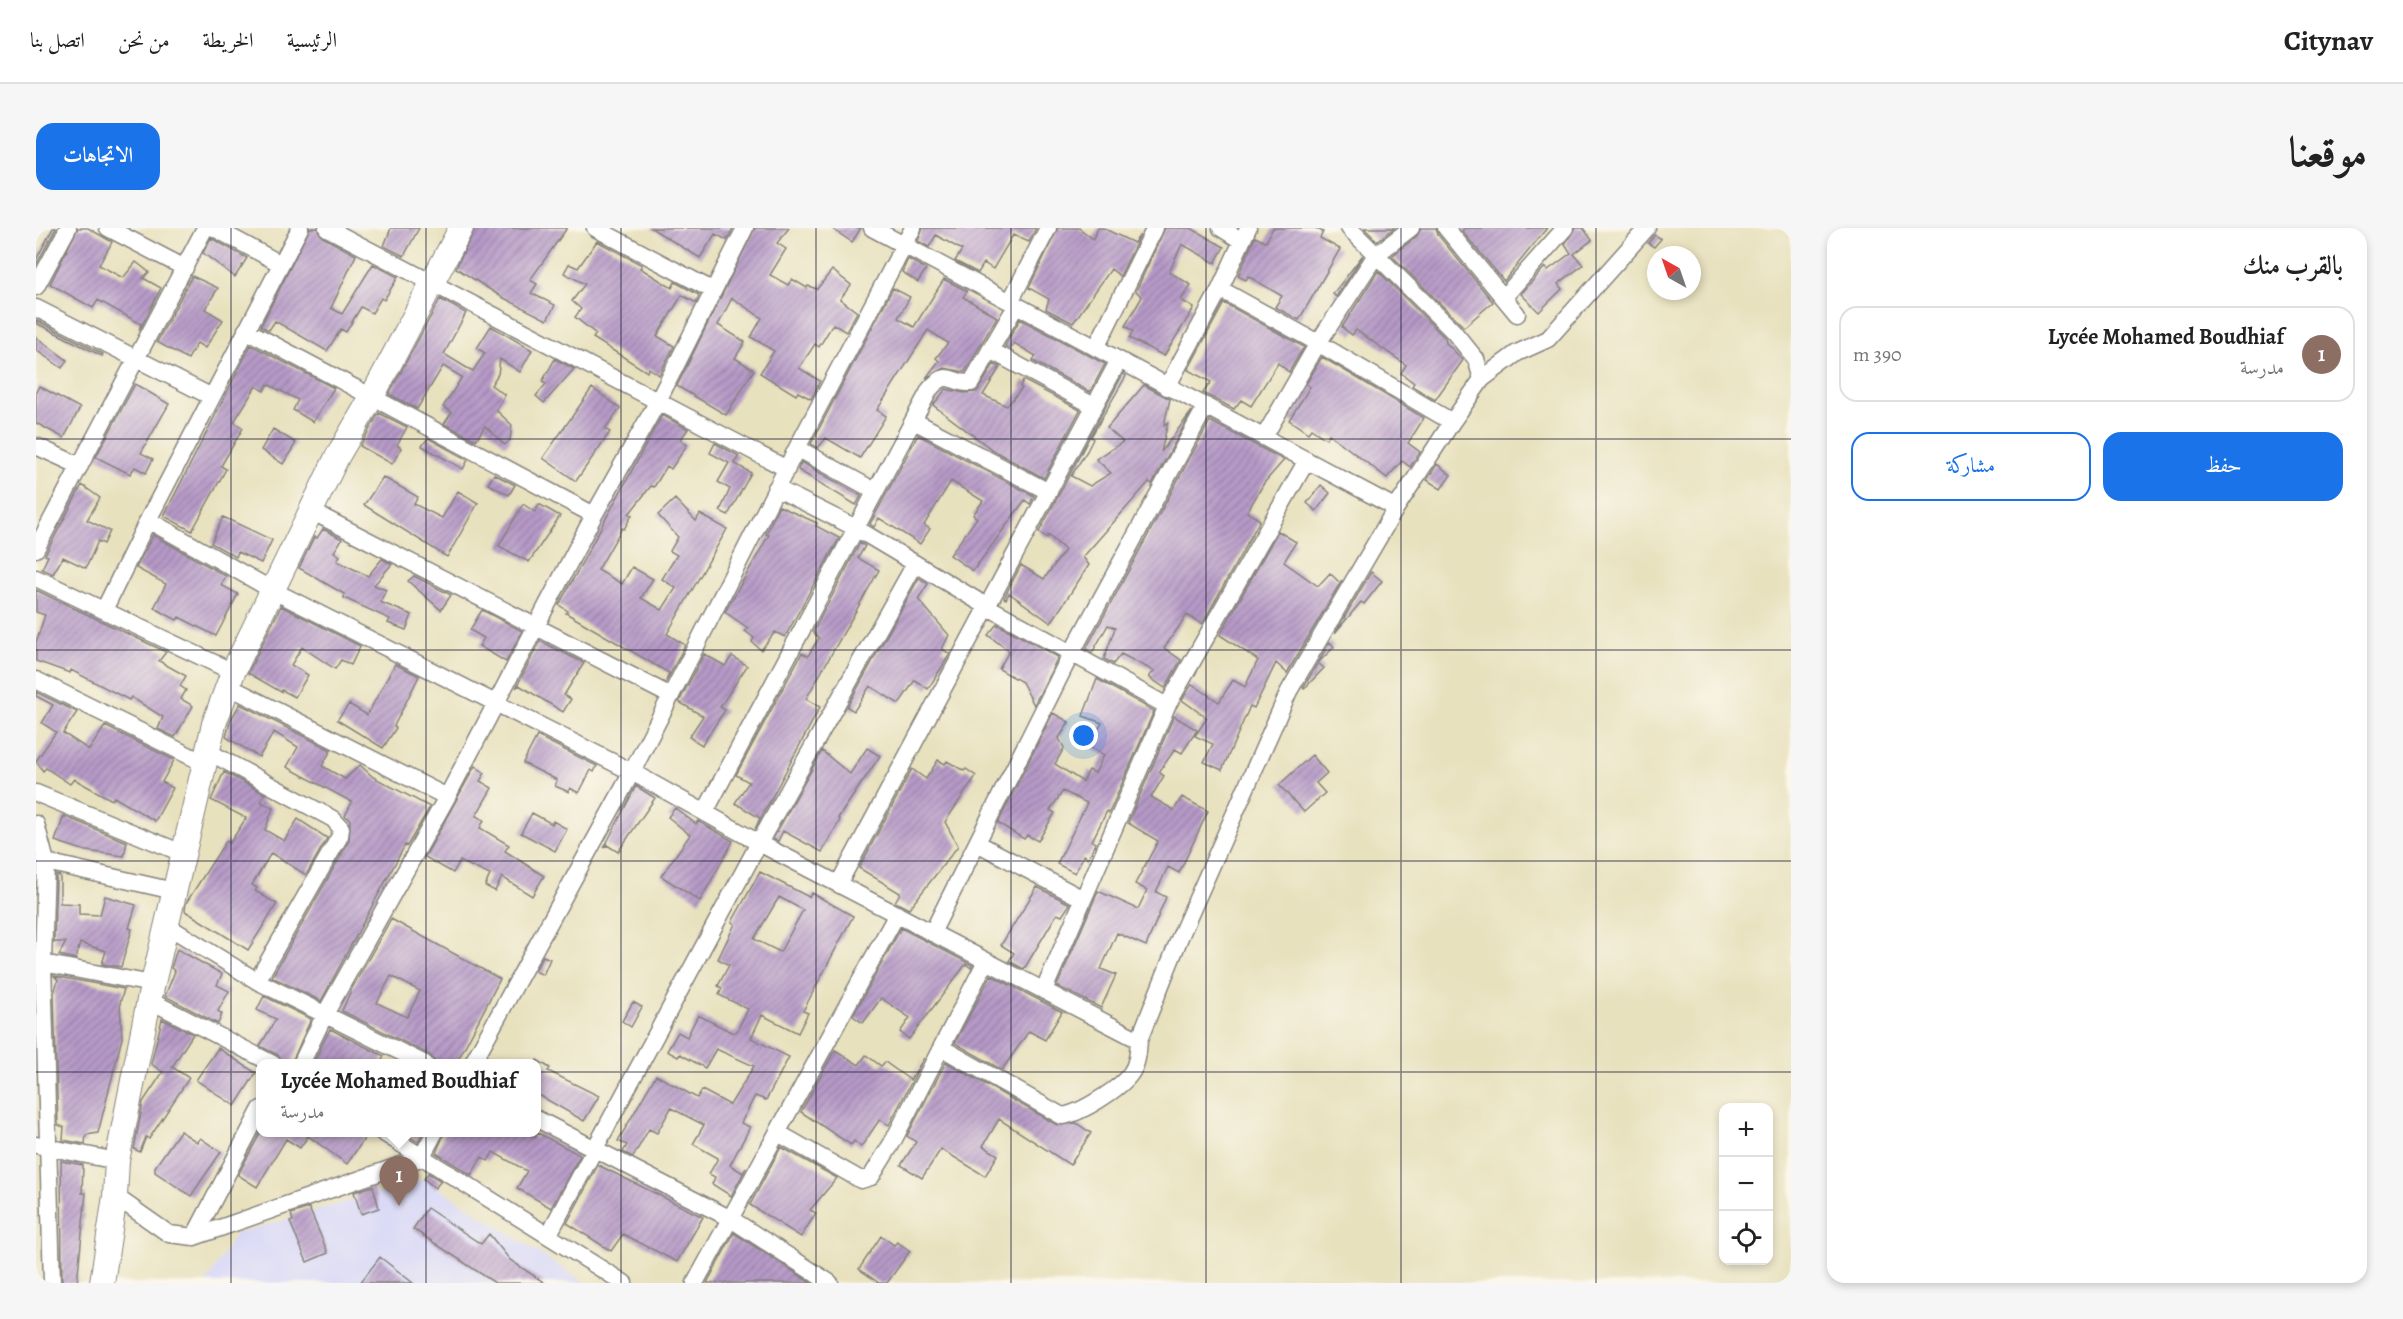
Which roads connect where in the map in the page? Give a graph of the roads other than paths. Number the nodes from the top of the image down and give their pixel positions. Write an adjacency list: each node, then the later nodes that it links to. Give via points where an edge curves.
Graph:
1 (68, 228): 26 (street)
2 (108, 228): 24 (street)
3 (205, 228): 24 (street)
4 (214, 228): 23 (street)
5 (300, 228): 23 (street)
6 (327, 228): 25 (street)
7 (460, 228): 25 (main road)
8 (595, 228): 28 (street)
9 (745, 228): 28 (street)
10 (872, 228): 21 (street)
11 (913, 228): 21 (street)
12 (1048, 228): 30 (street)
13 (1155, 228): 35 (street)
14 (1221, 228): 20 (street)
15 (1349, 228): 22 (street)
16 (1411, 228): 22 (street)
17 (1446, 228): 29 (street)
18 (1565, 228): 29 (street)
19 (1647, 228): 39 (street, via 1548,339 1517,353)
20 (1245, 235): 27 (street)
21 (904, 246): 30 (street); 50 (street)
22 (1376, 255): 34 (street); 39 (street, via 1453,331 1476,359)
23 (281, 264): 33 (street)
24 (185, 268): 37 (street)
25 (433, 282): 41 (main road); 43 (street)
26 (36, 287)
27 (1220, 289): 34 (street); 40 (street)
28 (712, 290): 43 (street)
29 (1504, 297): 32 (street)
30 (1013, 304): 35 (street); 36 (street)
31 (36, 308): 37 (street)
32 (1516, 314)
33 (246, 330): 41 (street); 42 (street)
34 (1318, 343): 47 (street); 48 (street)
35 (1096, 348): 38 (street)
36 (990, 350): 44 (street); 46 (street, via 971,382 952,377 938,380)
37 (137, 358): 42 (street); 52 (street)
38 (1119, 360): 40 (street); 44 (street)
39 (1482, 379): 47 (street)
40 (1167, 387): 45 (street)
41 (373, 395): 58 (main road); 59 (street)
42 (212, 397): 60 (street)
43 (658, 401): 53 (street); 59 (street)
44 (1094, 406): 56 (street)
45 (1206, 406): 48 (street); 69 (street)
46 (914, 421): 55 (street); 56 (street)
47 (1452, 422): 57 (street)
48 (1264, 437): 51 (street)
49 (36, 446): 52 (street)
50 (797, 448): 53 (street); 55 (street)
51 (1307, 460): 57 (street); 74 (street)
52 (80, 466): 62 (street)
53 (787, 469): 54 (street)
54 (776, 488): 61 (street); 72 (street)
55 (875, 491): 61 (street)
56 (1049, 492): 66 (street)
57 (1396, 508): 97 (street, via 1289,691 1180,937)
58 (311, 512): 65 (main road); 68 (street)
59 (594, 515): 68 (street)
60 (148, 520): 65 (street); 67 (street)
61 (855, 527): 63 (street); 79 (street)
62 (36, 549)
63 (915, 564): 66 (street); 81 (street)
64 (36, 578): 67 (street)
65 (272, 590): 70 (main road); 73 (street)
66 (988, 607): 69 (street); 85 (street)
67 (104, 610): 70 (street)
68 (536, 627): 72 (street); 73 (street)
69 (1071, 654): 74 (street); 82 (street)
70 (231, 679): 75 (main road); 78 (street)
71 (36, 680): 75 (street)
72 (671, 696): 76 (street)
73 (497, 703): 76 (street); 78 (street)
74 (1167, 706): 87 (street)
75 (205, 757): 83 (main road); 93 (street, via 333,819 341,828)
76 (632, 772): 79 (street); 102 (street)
77 (36, 793): 83 (street)
78 (447, 797): 96 (street)
79 (705, 812): 81 (street)
80 (36, 824): 84 (street)
81 (759, 843): 85 (street); 110 (street)
82 (977, 843): 87 (street); 90 (street)
83 (182, 853): 86 (main road)
84 (46, 862): 86 (street); 92 (street)
85 (839, 883): 88 (street)
86 (174, 891): 89 (main road)
87 (1083, 899): 94 (street)
88 (897, 914): 90 (street); 106 (street)
89 (166, 925): 93 (street); 95 (main road)
90 (932, 933): 91 (street)
91 (986, 961): 94 (street); 98 (street)
92 (43, 963): 95 (street); 103 (street)
93 (257, 981): 96 (street)
94 (1044, 990): 97 (street)
95 (150, 992): 99 (street); 112 (main road)
96 (324, 1016): 100 (street); 101 (street)
97 (1139, 1040): 98 (street, via 1135,1066 1126,1080 1097,1100 1062,1116)
98 (942, 1048): 106 (street, via 882,1162 867,1180 845,1172)
99 (264, 1059)
100 (303, 1059)
101 (414, 1059)
102 (475, 1059)
103 (41, 1066): 109 (street)
104 (256, 1119): 116 (street)
105 (541, 1121): 110 (street)
106 (778, 1133): 114 (street)
107 (390, 1137): 111 (street)
108 (432, 1137): 111 (street)
109 (43, 1147): 112 (street); 117 (street)
110 (595, 1149): 114 (street); 115 (street)
111 (421, 1158): 115 (street); 116 (street)
112 (117, 1161): 113 (main road)
113 (115, 1196): 116 (street, via 169,1234); 118 (main road)
114 (730, 1219): 120 (street); 121 (street)
115 (549, 1234): 119 (street)
116 (194, 1237)
117 (52, 1283)
118 (102, 1283)
119 (624, 1283)
120 (695, 1283)
121 (830, 1283)

